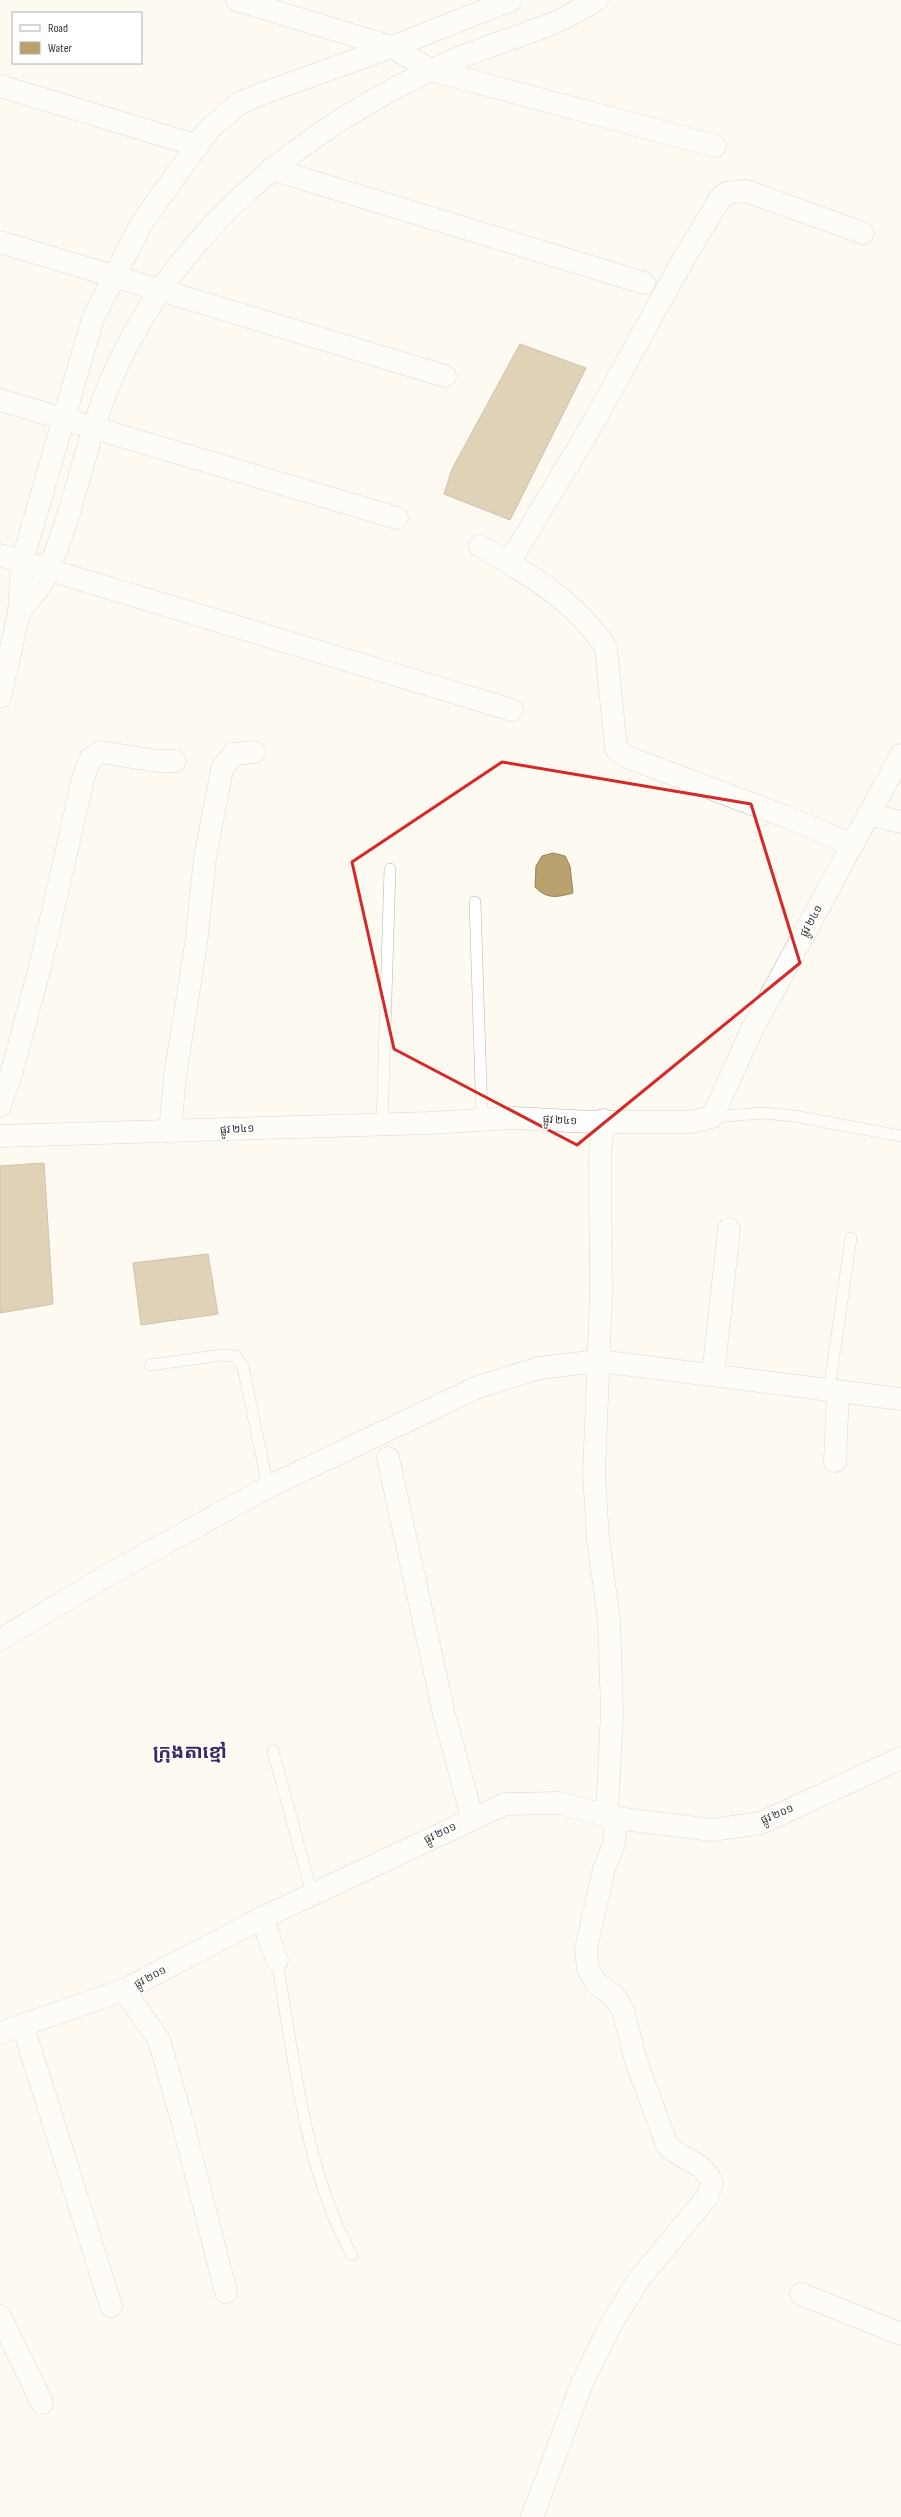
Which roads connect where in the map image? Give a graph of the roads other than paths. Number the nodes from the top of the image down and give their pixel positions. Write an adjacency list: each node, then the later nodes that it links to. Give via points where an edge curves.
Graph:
1 (237, 0): 4 (street)
2 (511, 0): 4 (street)
3 (597, 0): 5 (street, via 555,22)
4 (392, 47): 5 (street); 7 (street, via 240,103 209,129)
5 (431, 70): 8 (street); 9 (street, via 382,94 322,131)
6 (0, 86): 7 (street)
7 (198, 146): 12 (street, via 141,224)
8 (715, 146)
9 (271, 169): 13 (street); 14 (street, via 209,229)
10 (863, 233): 23 (street, via 746,191 726,193 683,260 592,425)
11 (0, 242): 12 (street)
12 (114, 277): 14 (street); 17 (street, via 93,318)
13 (644, 283)
14 (160, 290): 15 (street); 18 (street, via 132,334 105,391)
15 (445, 376)
16 (0, 400): 17 (street)
17 (62, 418): 18 (street); 22 (street)
18 (94, 428): 19 (street); 24 (street, via 68,515)
19 (396, 518)
20 (480, 546): 23 (street)
21 (0, 555): 22 (street)
22 (22, 562): 24 (street); 25 (street)
23 (509, 563): 33 (street, via 539,580 597,635 606,648 616,749 627,757)
24 (48, 570): 25 (street); 27 (street)
25 (19, 613): 26 (street)
26 (0, 697)
27 (512, 710)
28 (254, 752): 41 (street, via 233,754 222,769 205,858)
29 (901, 755): 31 (street, ផ្លូវ ២៤១)
30 (175, 761): 36 (street, via 157,761 102,752 90,759 83,779 31,1003)
31 (869, 814): 32 (street); 33 (street, ផ្លូវ ២៤១)
32 (901, 822)
33 (853, 845): 37 (street, ផ្លូវ ២៤១, via 752,1030)
34 (390, 869): 40 (lane)
35 (475, 902): 38 (lane)
36 (0, 1106)
37 (712, 1117): 39 (street, ផ្លូវ ២៤១, via 691,1122); 43 (lane, via 763,1113 786,1115)
38 (482, 1119): 39 (street, ផ្លូវ ២៤១); 40 (street, ផ្លូវ ២៤១)
39 (604, 1120): 46 (street, via 600,1156)
40 (382, 1124): 41 (street, ផ្លូវ ២៤១)
41 (170, 1132): 42 (street, ផ្លូវ ២៤១)
42 (0, 1136)
43 (901, 1136)
44 (729, 1229): 48 (street)
45 (851, 1238): 49 (lane)
46 (599, 1361): 48 (street); 53 (street, via 539,1368 478,1387); 57 (street, via 594,1474 598,1539 609,1620)
47 (150, 1365): 53 (lane, via 222,1355 236,1356 244,1368)
48 (713, 1375): 49 (street)
49 (834, 1390): 50 (street); 52 (street)
50 (901, 1399)
51 (388, 1458): 58 (street, via 444,1714)
52 (836, 1461)
53 (268, 1487): 54 (street, via 108,1575)
54 (0, 1640)
55 (273, 1751): 59 (lane)
56 (901, 1758): 57 (street, ផ្លូវ ២០១, via 761,1823 712,1830)
57 (612, 1816): 58 (street, ផ្លូវ ២០១, via 559,1803 505,1804); 72 (street, via 614,1844 604,1869 586,1949 588,1969 596,1983 614,1996 623,2010 636,2061 667,2145 672,2151 706,2170 712,2183 707,2197 636,2282 608,2330 582,2383)
58 (472, 1818): 59 (street, ផ្លូវ ២០១)
59 (312, 1894): 60 (street, ផ្លូវ ២០១)
60 (262, 1918): 61 (street); 62 (street, ផ្លូវ ២០១)
61 (277, 1960): 65 (lane, via 312,2147 337,2228)
62 (124, 1990): 63 (street, ផ្លូវ ២០១); 66 (street, via 159,2040)
63 (22, 2026): 64 (street, ផ្លូវ ២០១); 68 (street)
64 (0, 2033)
65 (352, 2255)
66 (226, 2292)
67 (801, 2294): 70 (street)
68 (110, 2306)
69 (0, 2316): 71 (street)
70 (901, 2334)
71 (42, 2403)
72 (532, 2517)

